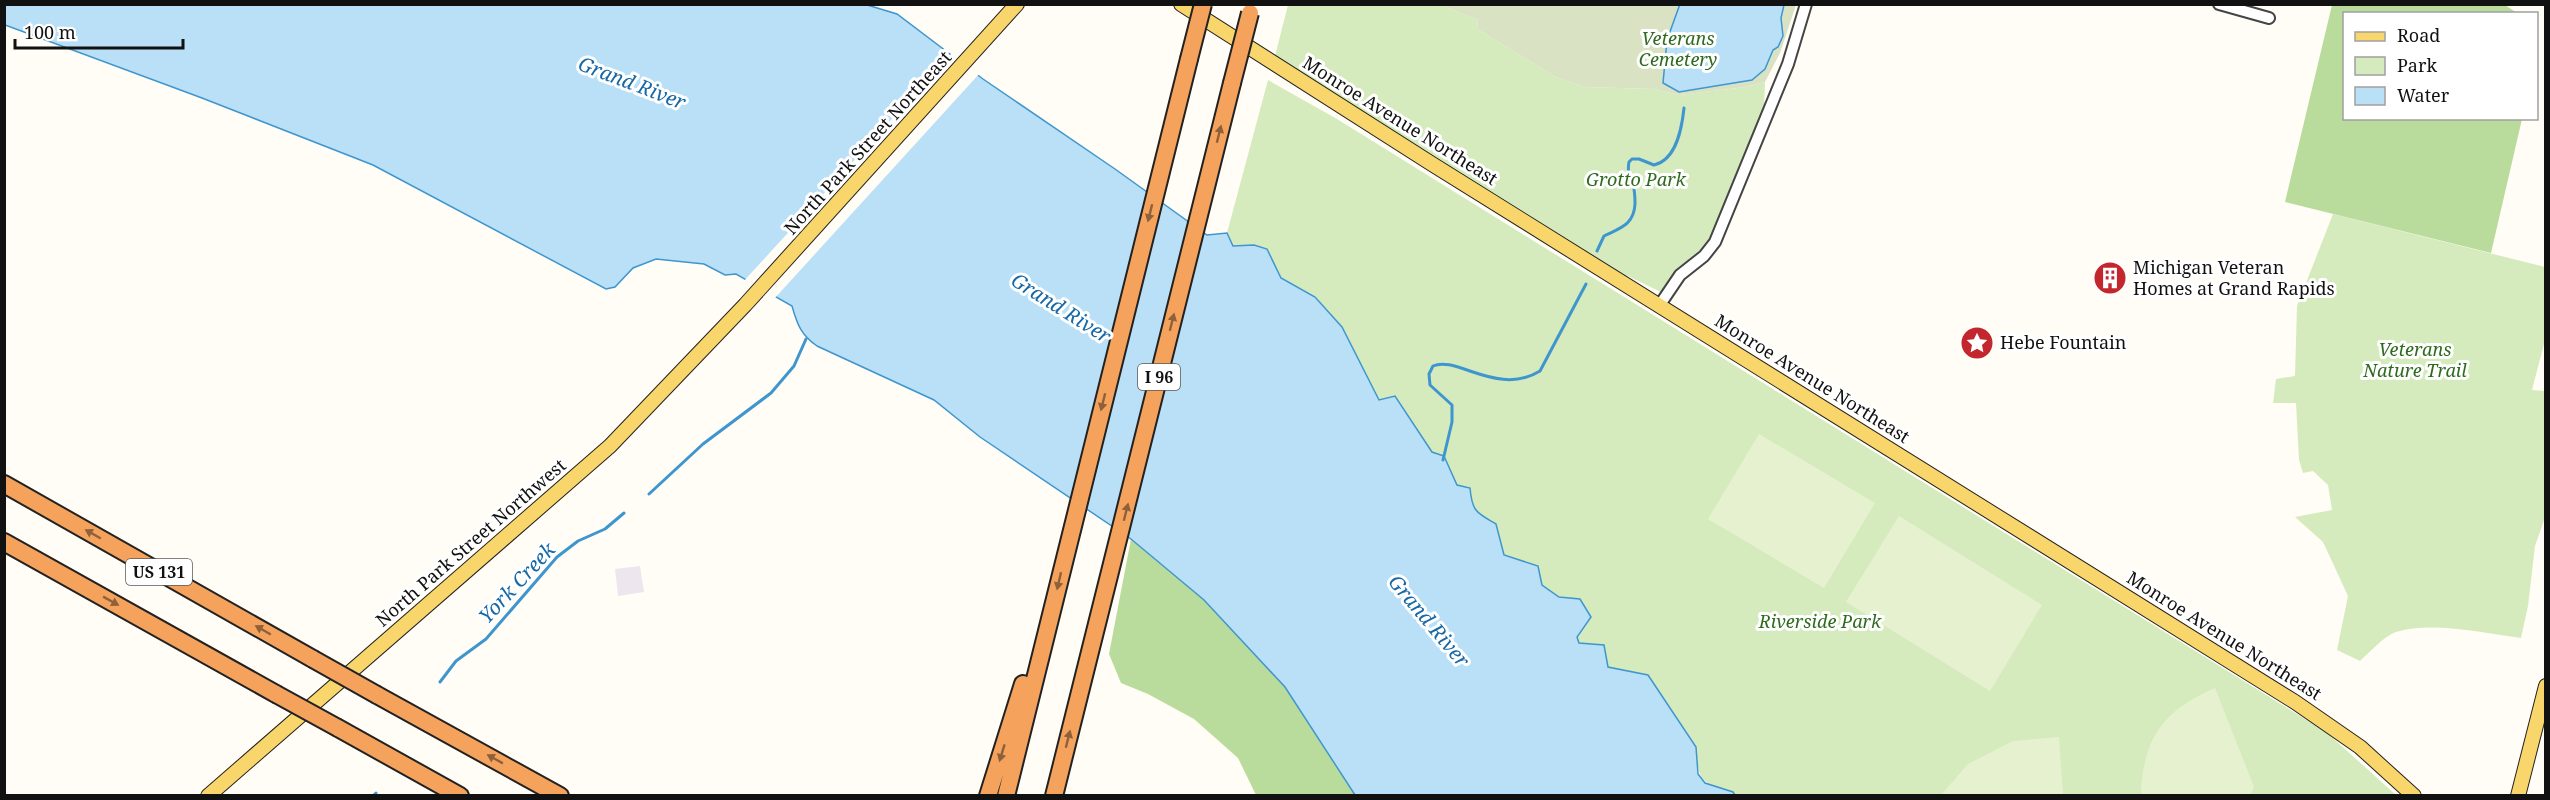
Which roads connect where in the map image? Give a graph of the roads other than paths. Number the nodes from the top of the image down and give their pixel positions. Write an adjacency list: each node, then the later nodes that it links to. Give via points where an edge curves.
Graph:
1 (1017, 4): 8 (main road, North Park Street Northeast)
2 (1181, 4): 9 (main road, Monroe Avenue Northeast)
3 (1203, 4): 12 (highway, I 96, one-way to 12, bridge)
4 (1806, 4): 9 (street, via 1784,75 1715,243 1680,276)
5 (2219, 4): 7 (street)
6 (1251, 9): 22 (highway, I 96, one-way to 6, bridge)
7 (2269, 18)
8 (745, 306): 16 (main road, North Park Street Northwest, via 610,446)
9 (1659, 306): 23 (main road, Monroe Avenue Northeast, via 2295,702 2360,747)
10 (4, 484): 15 (highway, US 131, one-way to 10, bridge)
11 (4, 542): 14 (highway, US 131, one-way to 14, bridge)
12 (1050, 619): 20 (highway, one-way to 20, via 1024,681); 21 (highway, I 96)
13 (2546, 686): 24 (main road)
14 (342, 730): 17 (highway); 18 (highway, US 131)
15 (553, 791): 19 (highway)
16 (208, 795)
17 (437, 795)
18 (460, 795)
19 (566, 795)
20 (988, 795)
21 (1006, 795)
22 (1054, 795)
23 (2414, 795)
24 (2519, 795)

